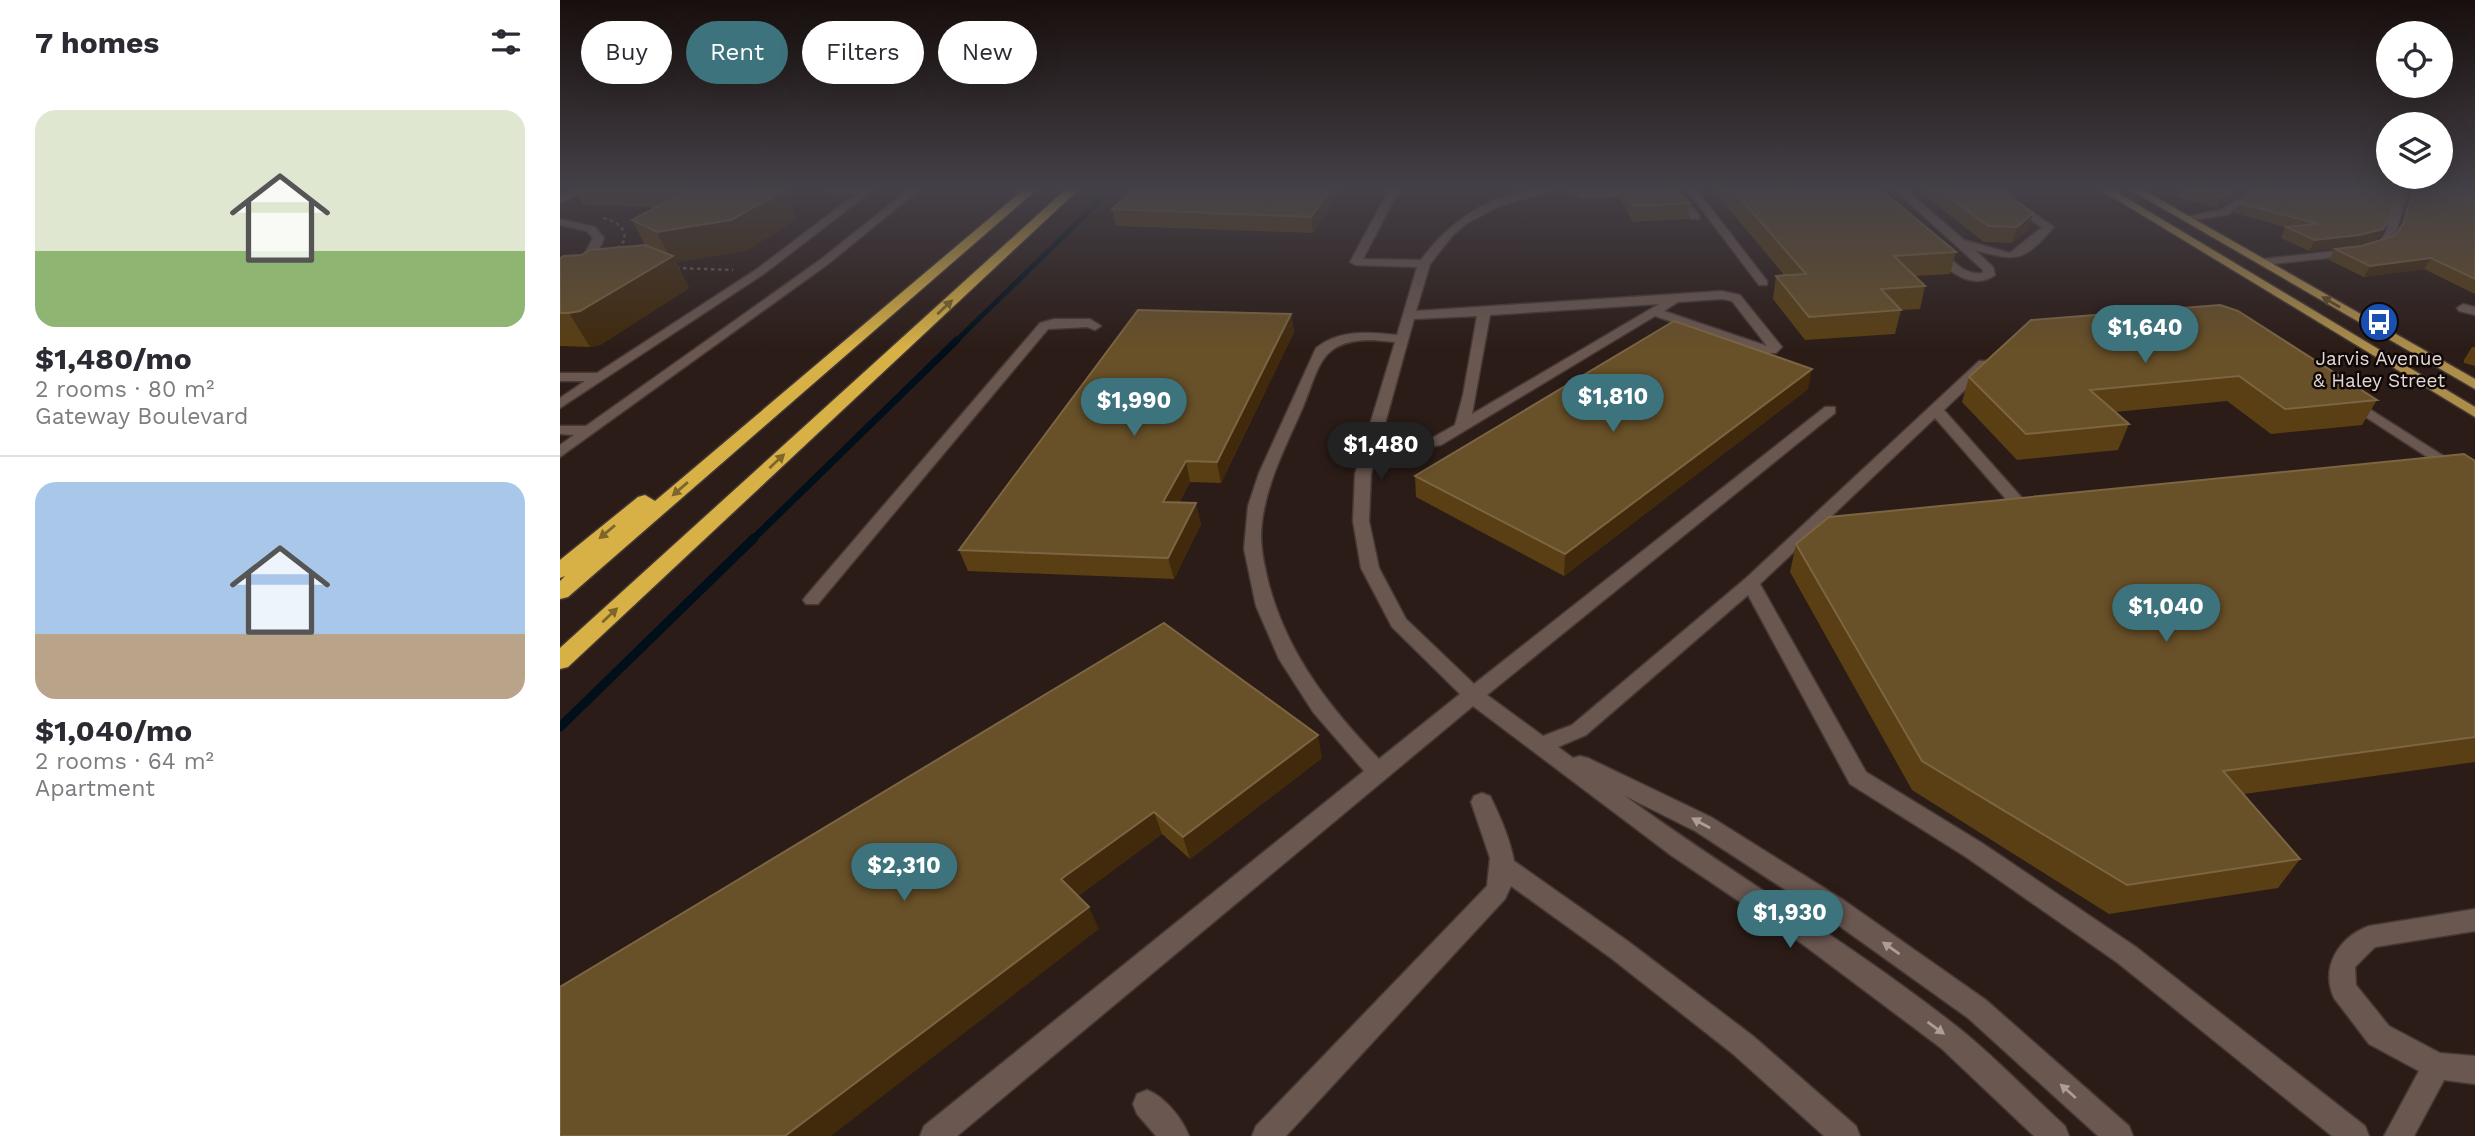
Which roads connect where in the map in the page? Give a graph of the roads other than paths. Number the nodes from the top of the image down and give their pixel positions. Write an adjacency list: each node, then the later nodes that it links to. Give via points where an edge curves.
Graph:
1 (598, 243): 19 (street, via 582,262)
2 (798, 243): 29 (street)
3 (848, 243): 38 (street)
4 (953, 243): 47 (highway, one-way to 47)
5 (968, 243): 49 (highway, one-way to 49)
6 (1014, 243): 51 (highway, one-way to 6)
7 (1366, 243): 18 (street, via 1356,262)
8 (1438, 243): 18 (street)
9 (1732, 243): 20 (street)
10 (1924, 243): 11 (street, via 1960,274 1989,275)
11 (1961, 243)
12 (1964, 243): 13 (street, via 2010,256)
13 (2031, 243)
14 (2194, 243): 35 (main road)
15 (2230, 243): 17 (main road)
16 (2384, 243): 17 (street, via 2355,252)
17 (2263, 262): 30 (main road, one-way to 17)
18 (1423, 264): 24 (street)
19 (560, 272)
20 (1763, 283)
21 (1675, 299): 22 (street); 23 (street); 23 (street, via 1736,298 1775,347 1760,349)
22 (1484, 312): 24 (street); 36 (street)
23 (1655, 312): 36 (street)
24 (1410, 315): 26 (street)
25 (1095, 326): 50 (street, via 1044,326)
26 (1403, 339): 39 (street); 54 (street, via 1339,340 1321,351 1275,452 1256,509 1252,542 1272,629 1288,662)
27 (1996, 353): 34 (street)
28 (560, 377): 29 (street)
29 (600, 377): 32 (street)
30 (2475, 385)
31 (2338, 393): 41 (street)
32 (560, 404)
33 (1830, 410): 52 (street)
34 (1936, 410): 44 (street, via 2024,501); 46 (street)
35 (2475, 413)
36 (1461, 428): 39 (street, via 1436,442)
37 (560, 430): 38 (street)
38 (589, 431): 40 (street)
39 (1372, 442): 52 (street, via 1363,474 1361,521 1370,568 1399,623)
40 (560, 452)
41 (2439, 459): 42 (street); 43 (street)
42 (2412, 462)
43 (2475, 483)
44 (1991, 504)
45 (1843, 519): 46 (street)
46 (1817, 522): 48 (street)
47 (560, 571)
48 (1751, 583): 53 (street, via 1579,730); 67 (street, via 1858,778 2127,955)
49 (560, 592)
50 (811, 600)
51 (560, 661)
52 (1473, 695): 53 (street); 54 (street)
53 (1542, 746): 65 (street, one-way to 65, via 1951,1039); 66 (street, one-way to 53, via 1977,1010 1833,907 1703,824)
54 (1379, 773): 61 (street)
55 (1482, 802): 56 (street)
56 (1502, 866): 63 (street, via 1503,880 1497,892); 64 (street, via 1733,1038)
57 (2475, 920): 58 (street, via 2369,937 2342,962 2343,989 2379,1035)
58 (2437, 1066): 59 (street); 68 (street)
59 (2475, 1070)
60 (1147, 1104): 62 (street)
61 (934, 1136)
62 (1175, 1136)
63 (1266, 1136)
64 (1846, 1136)
65 (2055, 1136)
66 (2119, 1136)
67 (2355, 1136)
68 (2398, 1136)

